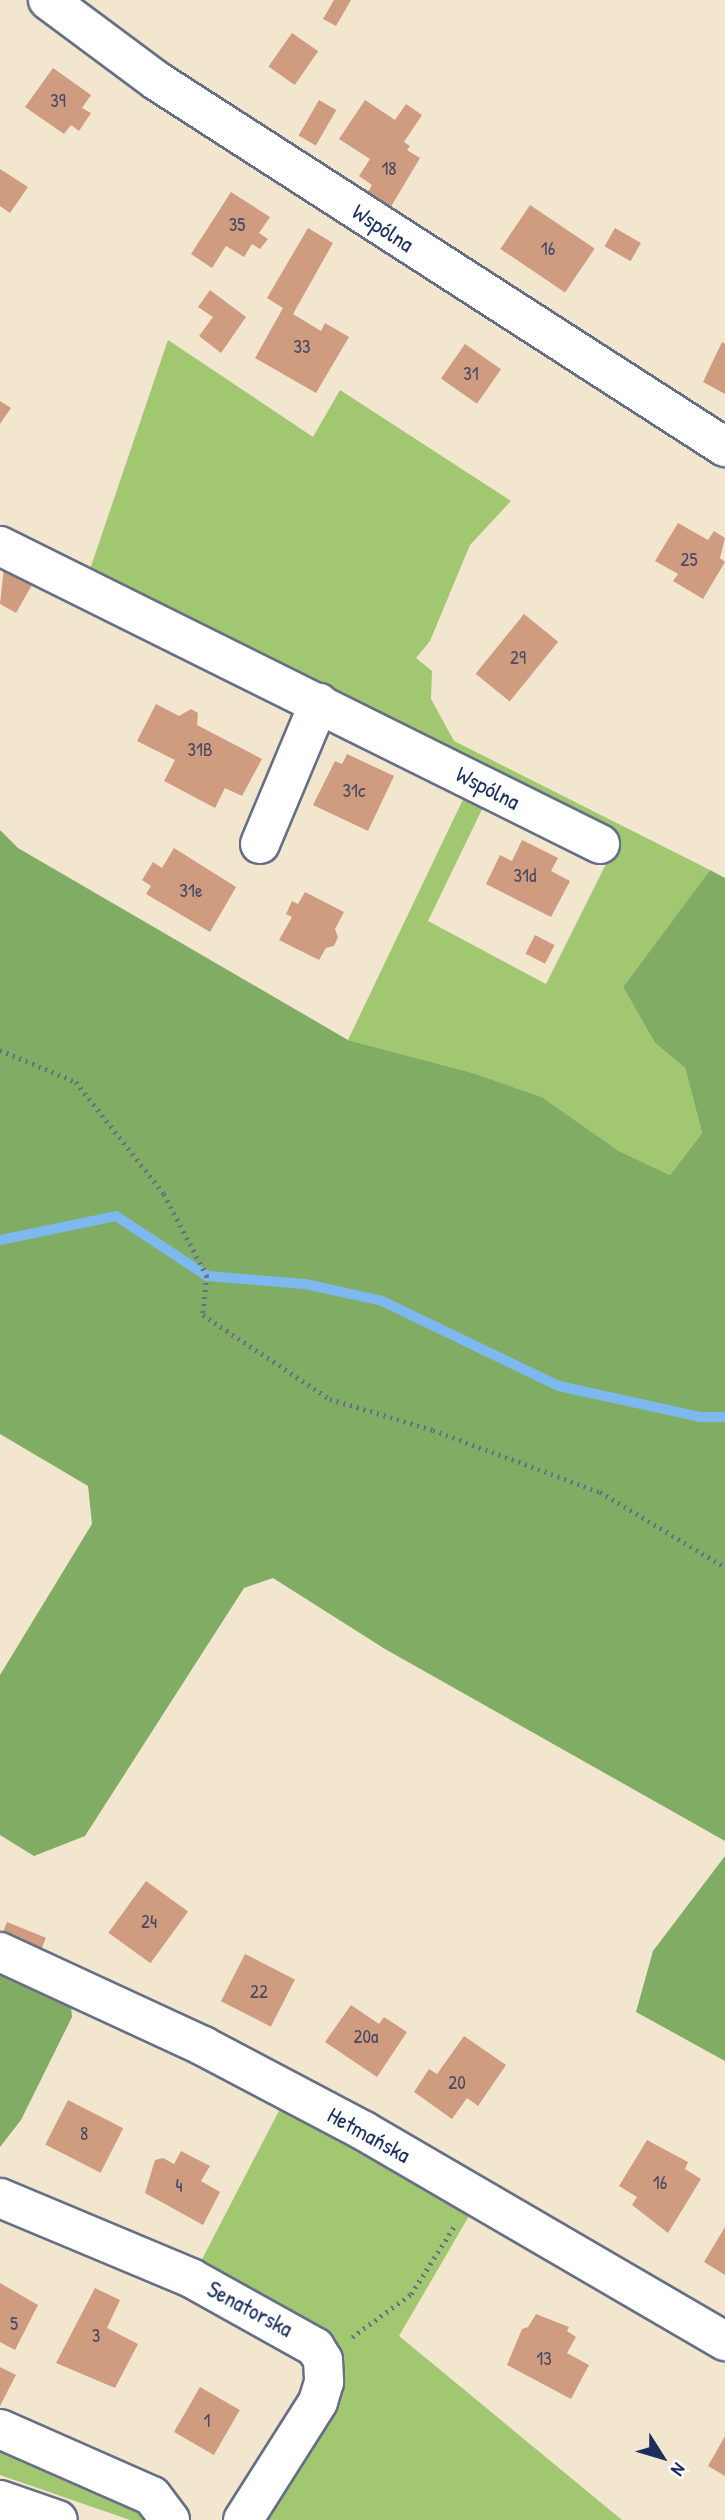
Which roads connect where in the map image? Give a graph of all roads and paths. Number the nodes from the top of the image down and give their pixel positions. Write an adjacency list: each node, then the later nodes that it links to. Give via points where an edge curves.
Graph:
1 (48, 0): 2 (street, Wspólna, via 168,88)
2 (725, 447)
3 (0, 546): 4 (street, Wspólna)
4 (319, 703): 5 (street); 6 (street, Wspólna)
5 (260, 844)
6 (600, 844)
7 (0, 1050): 8 (path, via 76,1082 164,1194 207,1276 203,1315 330,1399 433,1430 600,1492)
8 (725, 1567)
9 (0, 1952): 10 (street, Hetmańska, via 203,2046)
10 (473, 2193): 12 (street, Hetmańska); 13 (path, via 411,2294)
11 (0, 2198): 13 (street, Senatorska, via 191,2278 300,2335)
12 (725, 2341)
13 (323, 2360): 18 (street, via 324,2382 318,2402)
14 (0, 2429): 17 (street, via 152,2496)
15 (0, 2500): 16 (street)
16 (58, 2520)
17 (170, 2520)
18 (243, 2520)

